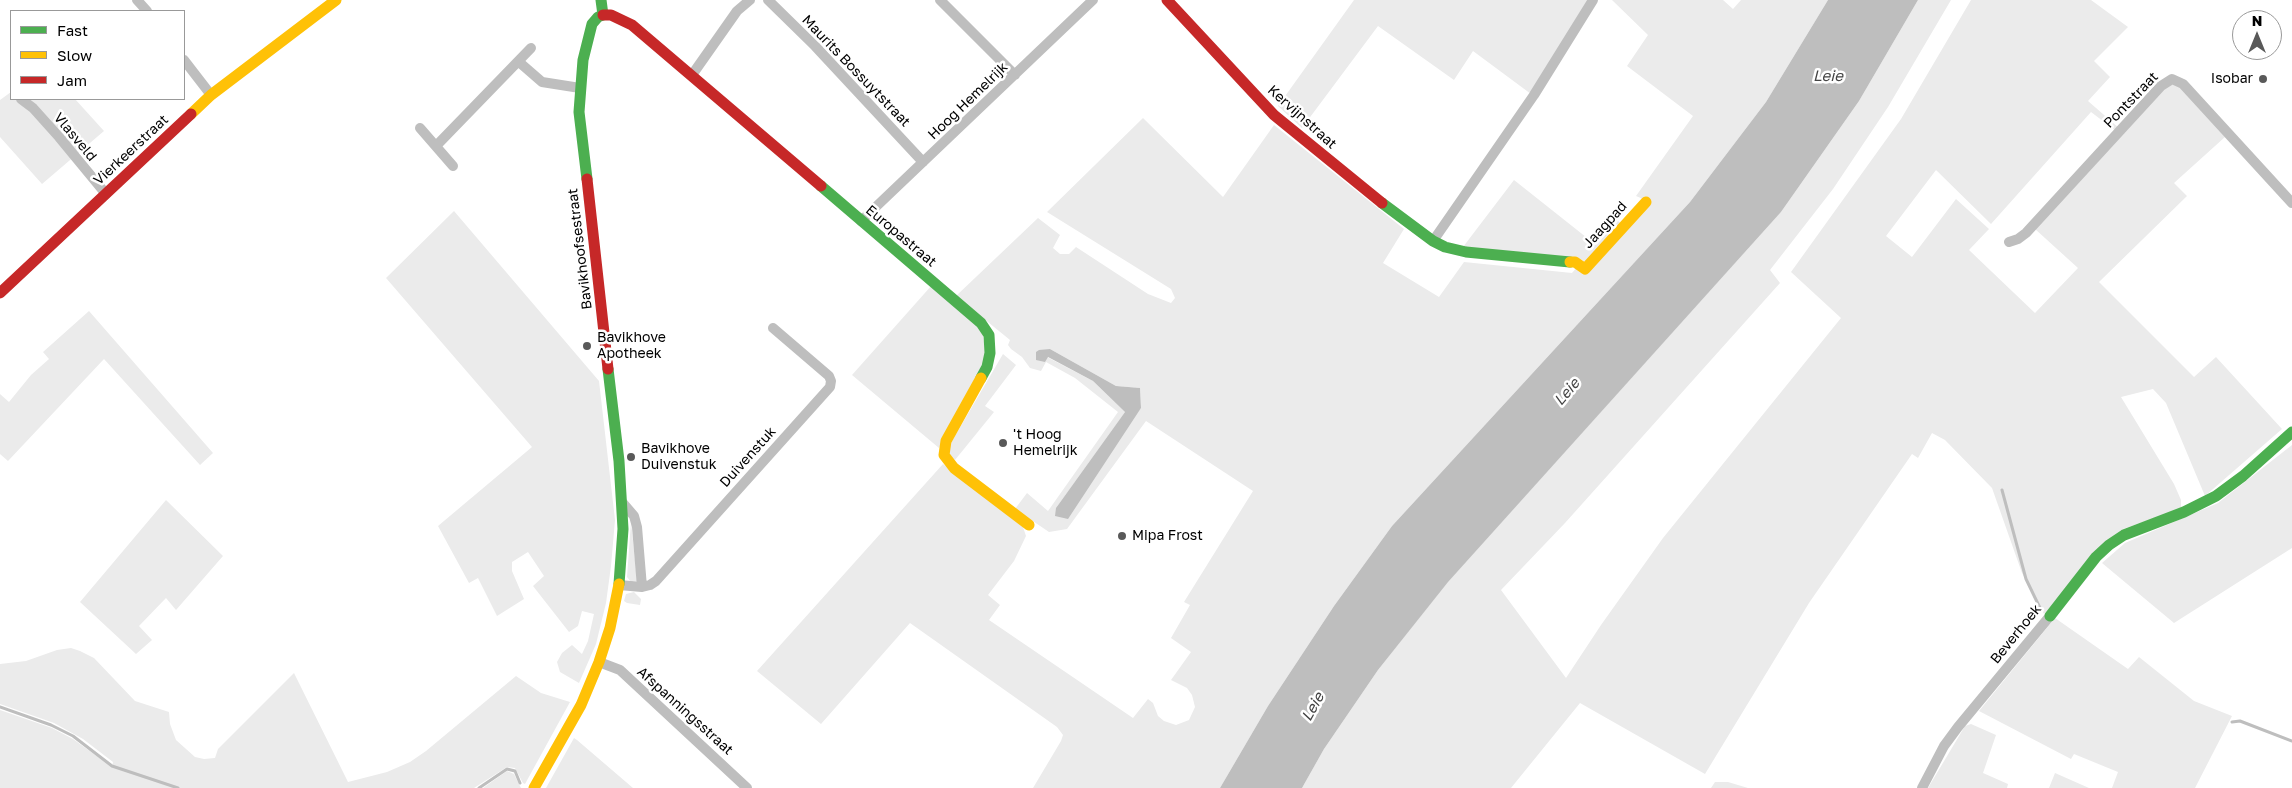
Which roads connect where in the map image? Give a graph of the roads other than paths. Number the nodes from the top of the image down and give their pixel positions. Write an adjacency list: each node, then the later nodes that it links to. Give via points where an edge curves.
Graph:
1 (137, 0): 11 (street)
2 (336, 0): 20 (street, Vierkeerstraat)
3 (601, 0): 13 (street)
4 (742, 0): 12 (street)
5 (750, 0): 12 (street)
6 (768, 0): 24 (street, Maurits Bossuytstraat)
7 (940, 0): 18 (street)
8 (1093, 0): 18 (street, Hoog Hemelrijk)
9 (1167, 0): 30 (street, Kervijnstraat, via 1274,115 1324,158)
10 (1593, 0): 30 (street, via 1534,95)
11 (146, 10)
12 (737, 10): 17 (street)
13 (603, 15): 17 (street, Europastraat, via 611,15 632,25); 19 (street, Bavikhoofsestraat, via 594,20 588,32)
14 (531, 48): 16 (street)
15 (185, 61): 20 (street)
16 (519, 62): 19 (street, via 542,82); 23 (street)
17 (692, 75): 29 (street, Europastraat)
18 (1015, 75): 24 (street, Hoog Hemelrijk)
19 (580, 88): 36 (street, Bavikhoofsestraat, via 581,138 608,355)
20 (211, 95): 26 (street, Vierkeerstraat)
21 (22, 100): 26 (street, Vlasveld, via 59,137)
22 (420, 128): 23 (street)
23 (436, 146): 25 (street)
24 (923, 162): 29 (street, Hoog Hemelrijk)
25 (453, 166)
26 (106, 194): 33 (street, Vierkeerstraat)
27 (1646, 202): 32 (street, Jaagpad)
28 (2292, 204): 31 (street, Pontstraat, via 2184,84 2172,79 2161,86 2026,233)
29 (861, 221): 37 (street, Europastraat, via 981,324 989,335 987,367 946,441 944,455 954,468)
30 (1433, 241): 32 (street, Kervijnstraat, via 1458,251 1575,262)
31 (2009, 242)
32 (1586, 268)
33 (0, 293)
34 (773, 328): 39 (street, Duivenstuk, via 829,376 830,386 656,580)
35 (2292, 432): 40 (street, Beverhoek, via 2244,476 2216,496 2124,535 2104,548)
36 (622, 502): 38 (street, Bavikhoofsestraat); 39 (street, Bavikhoofsestraat, via 634,516 637,527)
37 (1029, 526)
38 (619, 585): 39 (street); 41 (street, Bavikhoofsestraat)
39 (642, 587)
40 (2050, 616): 44 (street, Beverhoek, via 1958,727)
41 (600, 662): 42 (street, Bavikhoofsestraat, via 581,705); 43 (street, Afspanningsstraat, via 620,670)
42 (534, 788)
43 (747, 788)
44 (1922, 788)

